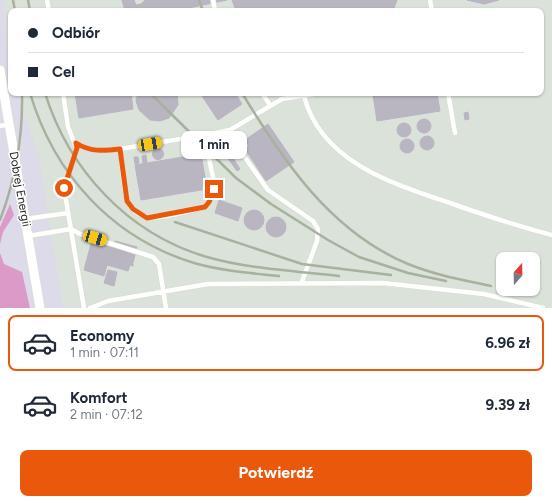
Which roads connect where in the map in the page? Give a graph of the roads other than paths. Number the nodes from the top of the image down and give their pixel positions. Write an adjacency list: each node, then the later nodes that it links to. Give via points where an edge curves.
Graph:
1 (0, 70): 7 (street, Dobrej Energii)
2 (63, 96): 11 (lane, via 68,127)
3 (264, 96): 6 (lane)
4 (304, 96): 6 (lane, via 282,99); 16 (lane, via 325,138 357,165 380,178 489,217)
5 (449, 96): 9 (lane)
6 (270, 105): 8 (lane)
7 (4, 125): 14 (street, Dobrej Energii)
8 (230, 130): 10 (lane); 18 (lane, via 234,142 268,190 317,226 317,241)
9 (455, 133)
10 (204, 135): 12 (lane); 12 (lane, via 214,182 209,202 205,207 159,217 147,218 139,214 127,201)
11 (76, 143): 12 (lane, via 95,151); 13 (lane, via 77,148 64,188)
12 (120, 149)
13 (68, 213): 14 (lane); 15 (lane)
14 (25, 219): 17 (street, Dobrej Energii)
15 (71, 229): 17 (lane); 19 (lane, via 153,256 159,264); 21 (lane)
16 (552, 235)
17 (28, 236): 20 (street, Dobrej Energii)
18 (300, 284): 19 (lane, via 208,284); 24 (lane, via 409,285 491,295)
19 (164, 291): 22 (lane, via 108,301); 23 (lane)
20 (40, 308)
21 (84, 308)
22 (90, 308)
23 (166, 308)
24 (543, 308)

